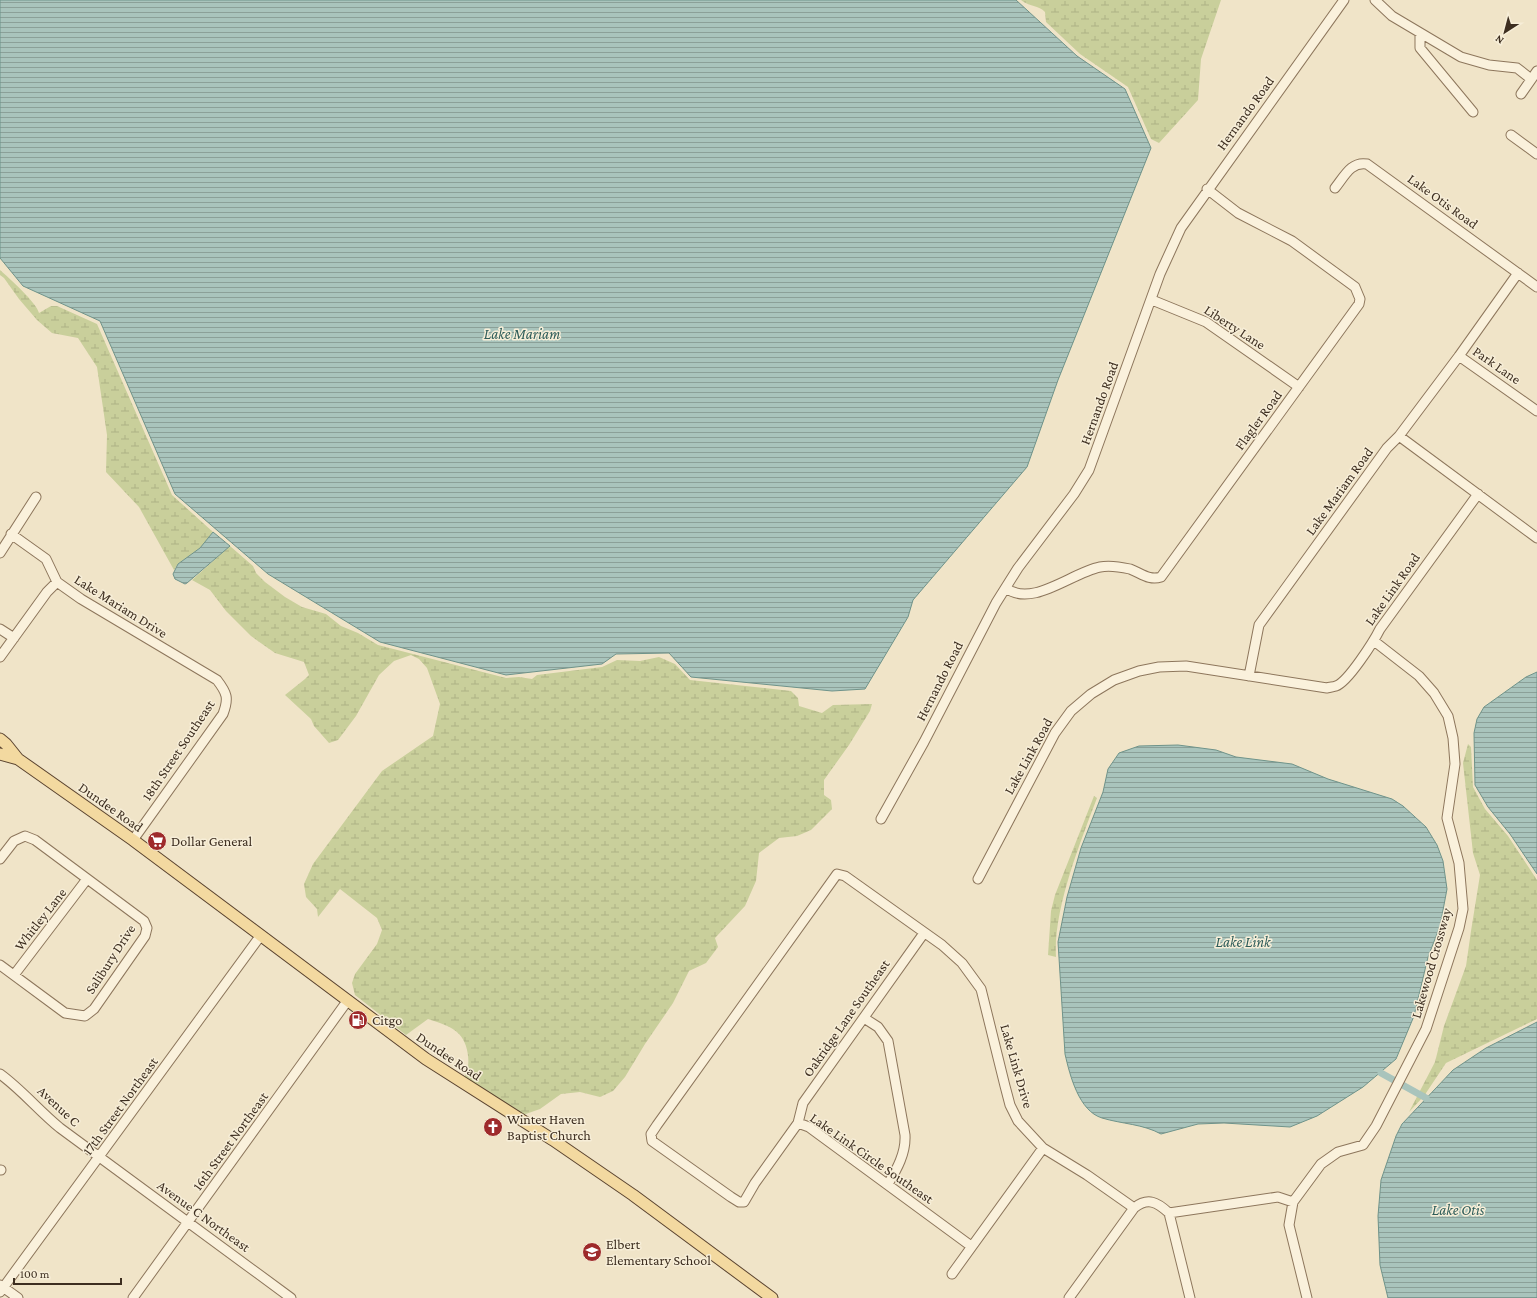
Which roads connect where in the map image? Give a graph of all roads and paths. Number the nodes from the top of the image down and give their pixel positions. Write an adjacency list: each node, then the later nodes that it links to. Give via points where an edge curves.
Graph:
1 (1344, 0): 11 (street, Hernando Road)
2 (1375, 0): 3 (street, via 1392,16)
3 (1420, 33): 5 (street, via 1461,57 1489,65 1517,68); 7 (street, via 1420,48)
4 (1537, 71): 5 (street)
5 (1531, 79): 6 (street)
6 (1521, 94)
7 (1473, 112)
8 (1511, 135): 9 (street)
9 (1537, 154)
10 (1335, 188): 12 (street, Lake Otis Road, via 1355,165 1367,164)
11 (1207, 189): 14 (street, Hernando Road, via 1174,241); 16 (street, Flagler Road, via 1238,213 1292,242 1358,291 1359,304)
12 (1518, 273): 13 (street, Lake Otis Road); 15 (street, Lake Mariam Road)
13 (1537, 287)
14 (1152, 300): 16 (street, Liberty Lane, via 1206,322); 25 (street, Hernando Road, via 1089,470)
15 (1459, 356): 17 (street, Park Lane); 18 (street, Lake Mariam Road)
16 (1299, 387): 25 (street, Flagler Road, via 1161,577 1155,579 1128,569 1100,567 1034,594 1013,593)
17 (1537, 411)
18 (1398, 436): 19 (street); 30 (street, Lake Mariam Road, via 1259,625)
19 (1478, 494): 22 (street); 28 (street, Lake Link Road, via 1380,628)
20 (36, 497): 21 (street)
21 (11, 534): 23 (street); 24 (street, via 46,559)
22 (1537, 538)
23 (0, 553)
24 (57, 582): 27 (street, Lake Mariam Drive); 31 (street, Lake Mariam Drive, via 103,613 217,680)
25 (1006, 588): 35 (street, Hernando Road, via 982,627 924,742)
26 (0, 629): 27 (street)
27 (14, 638): 29 (street, Lake Mariam Drive)
28 (1374, 641): 30 (street, Lake Link Road, via 1347,678 1337,686 1322,687); 52 (street, Lakewood Crossway, via 1419,676 1434,693 1448,716 1455,764 1447,818 1459,863 1463,909 1426,1029 1368,1140 1363,1145 1338,1152 1321,1164)
29 (0, 657)
30 (1249, 676): 40 (street, Lake Link Road, via 1186,666 1159,667 1114,680 1091,694 1071,711 1055,733)
31 (226, 695): 36 (street, 18th Street Southeast, via 228,701 223,714)
32 (0, 739): 34 (main road, Dundee Road)
33 (0, 754): 34 (main road, Dundee Road)
34 (18, 759): 36 (main road, Dundee Road)
35 (881, 819)
36 (133, 840): 42 (main road, Dundee Road)
37 (0, 859): 39 (street, Salibury Drive, via 14,841 25,836 35,840)
38 (836, 874): 41 (street, Lake Link Drive, via 845,876); 48 (street, Lake Link Circle Southeast, via 657,1125 652,1134 652,1141 731,1197 744,1202 755,1182)
39 (88, 879): 44 (street, Whitley Lane); 44 (street, Salibury Drive, via 144,921 147,928 145,936 94,1009 85,1016 65,1013)
40 (978, 879)
41 (924, 933): 46 (street, Oakridge Lane Southeast); 49 (street, Lake Link Drive, via 962,963 981,989 1010,1105 1018,1121)
42 (261, 935): 45 (main road, Dundee Road); 50 (street, 17th Street Northeast)
43 (0, 965): 44 (street, Salibury Drive)
44 (14, 975)
45 (348, 1000): 55 (street, 16th Street Northeast); 62 (main road, Dundee Road, via 426,1059 530,1124 633,1195)
46 (864, 1018): 48 (street, Oakridge Lane Southeast, via 803,1103); 51 (street, via 878,1026 888,1041 905,1135 902,1156)
47 (0, 1074): 50 (street, Avenue C, via 25,1093 51,1121)
48 (798, 1123): 51 (street, Lake Link Circle Southeast, via 809,1127)
49 (1043, 1148): 53 (street, Lake Link Drive); 56 (street)
50 (100, 1157): 55 (street, Avenue C Northeast); 58 (street, 17th Street Northeast)
51 (888, 1184): 56 (street, Lake Link Circle Southeast)
52 (1293, 1202): 54 (street, via 1278,1197); 65 (street, via 1289,1225)
53 (1134, 1208): 54 (street, via 1141,1202 1151,1202); 63 (street)
54 (1169, 1213): 64 (street)
55 (188, 1222): 60 (street, 16th Street Northeast); 61 (street, Avenue C Northeast)
56 (971, 1246): 57 (street)
57 (952, 1274)
58 (1, 1288): 59 (street)
59 (18, 1298)
60 (133, 1298)
61 (291, 1298)
62 (772, 1298)
63 (1069, 1298)
64 (1190, 1298)
65 (1307, 1298)

